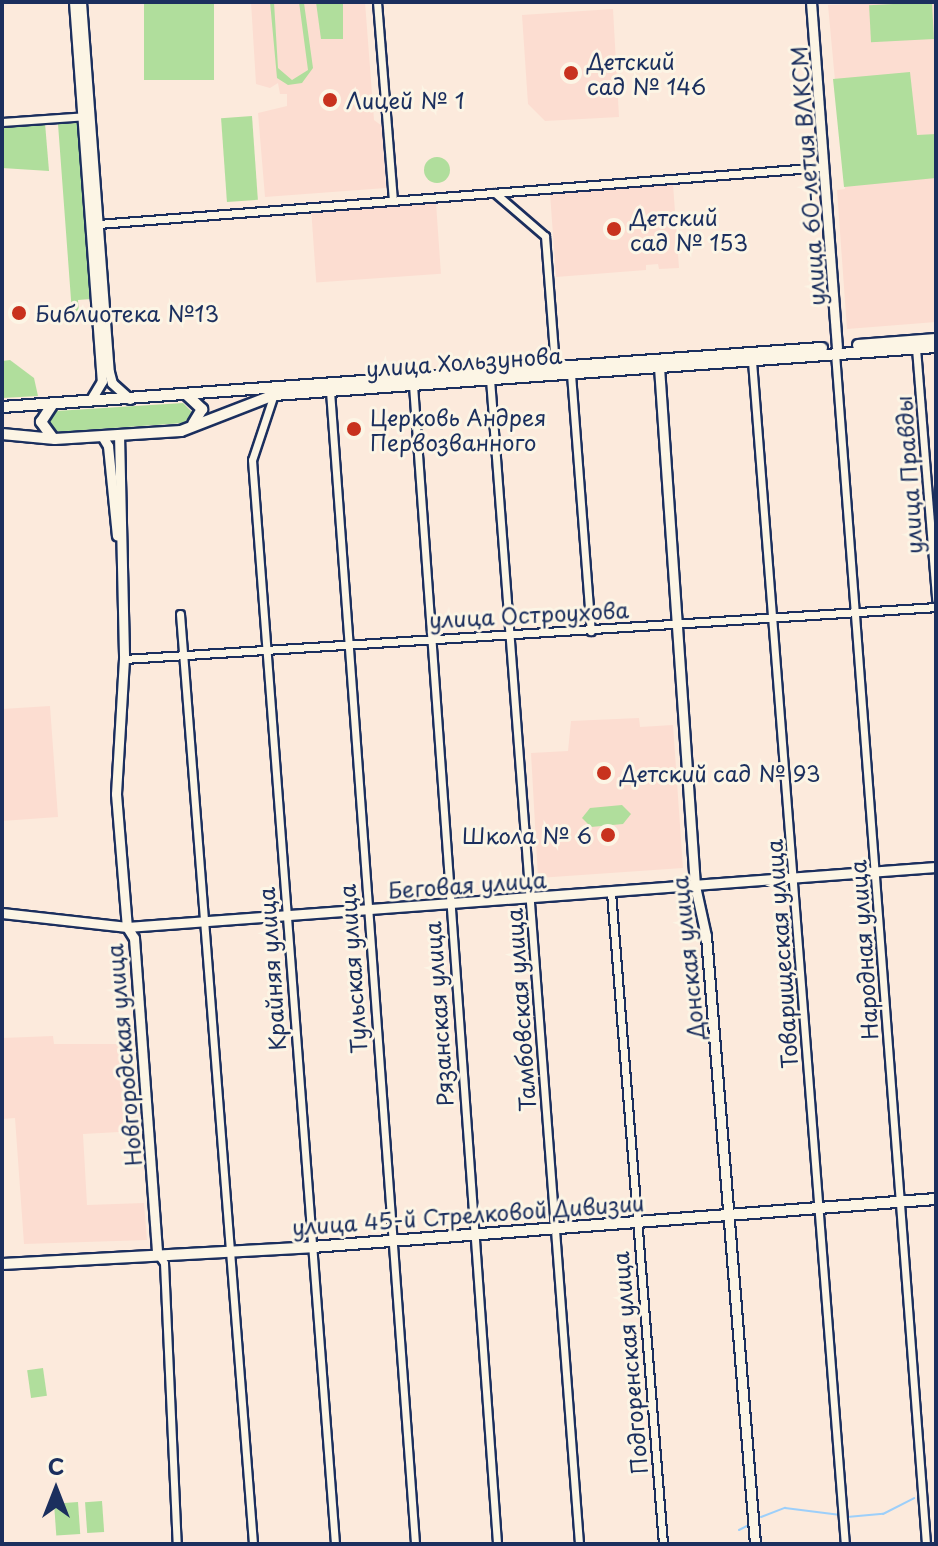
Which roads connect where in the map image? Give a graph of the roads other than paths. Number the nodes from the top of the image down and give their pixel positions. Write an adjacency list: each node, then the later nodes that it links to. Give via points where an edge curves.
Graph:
1 (74, 2): 5 (street)
2 (81, 2): 5 (street)
3 (377, 2): 9 (street)
4 (811, 2): 7 (street, улица 60-летия ВЛКСМ)
5 (86, 116): 6 (street); 10 (street); 25 (street, via 102,381)
6 (2, 122)
7 (824, 167): 8 (street); 14 (street, улица 60-летия ВЛКСМ)
8 (495, 193): 9 (street); 17 (street, via 545,236)
9 (393, 200): 10 (street)
10 (98, 224): 24 (street, via 109,372 112,383)
11 (936, 339): 14 (main road, улица Хользунова)
12 (936, 347): 13 (main road, улица Хользунова)
13 (916, 348): 14 (main road, улица Хользунова); 34 (street, улица Правды)
14 (836, 350): 15 (main road, улица Хользунова); 16 (main road, улица Хользунова); 36 (street, Народная улица)
15 (752, 361): 16 (main road, улица Хользунова); 38 (street, Товарищеская улица)
16 (659, 363): 17 (main road, улица Хользунова); 18 (main road, улица Хользунова); 39 (street, Донская улица)
17 (555, 366): 22 (main road, улица Хользунова)
18 (571, 374): 19 (main road, улица Хользунова); 40 (street)
19 (490, 379): 20 (main road, улица Хользунова); 41 (street, Тамбовская улица)
20 (413, 385): 21 (main road, улица Хользунова); 42 (street, Рязанская улица)
21 (330, 391): 23 (main road, улица Хользунова); 43 (street, Тульская улица)
22 (187, 395): 24 (main road, улица Хользунова); 28 (main road, via 202,409)
23 (274, 395): 28 (main road, улица Хользунова); 44 (street, Крайняя улица, via 252,460)
24 (130, 399): 25 (main road, улица Хользунова)
25 (90, 402): 26 (main road, улица Хользунова)
26 (52, 405): 27 (main road, улица Хользунова); 32 (main road, via 41,422)
27 (2, 407)
28 (192, 426): 30 (main road, улица Хользунова)
29 (2, 434): 32 (main road, улица Хользунова)
30 (119, 434): 31 (main road, улица Хользунова); 33 (street, Новгородская улица)
31 (102, 436): 32 (main road, улица Хользунова); 33 (street, Новгородская улица)
32 (55, 439)
33 (122, 563): 46 (street, Новгородская улица)
34 (936, 599)
35 (936, 607): 36 (street, улица Остроухова)
36 (855, 612): 38 (street, улица Остроухова); 48 (street, Народная улица)
37 (180, 614): 45 (street)
38 (772, 618): 39 (street, улица Остроухова); 49 (street, Товарищеская улица)
39 (677, 625): 40 (street, улица Остроухова); 50 (street, Донская улица)
40 (591, 631): 41 (street, улица Остроухова)
41 (511, 635): 42 (street, улица Остроухова); 52 (street, Тамбовская улица)
42 (429, 637): 43 (street, улица Остроухова); 53 (street, Рязанская улица)
43 (345, 641): 44 (street, улица Остроухова); 54 (street, Тульская улица)
44 (265, 648): 45 (street, улица Остроухова); 56 (street, Крайняя улица)
45 (182, 655): 46 (street, улица Остроухова); 57 (street)
46 (124, 659): 58 (street, Новгородская улица, via 116,794)
47 (936, 867): 48 (street, Беговая улица)
48 (875, 871): 49 (street, Беговая улица); 60 (street, Народная улица)
49 (793, 877): 50 (street, Беговая улица); 61 (street, Товарищеская улица)
50 (695, 886): 51 (street, Беговая улица); 62 (street, Донская улица, via 706,936)
51 (611, 892): 52 (street, Беговая улица); 63 (street, Подгоренская улица)
52 (529, 898): 53 (street, Беговая улица); 64 (street, Тамбовская улица)
53 (448, 904): 54 (street, Беговая улица); 65 (street, Рязанская улица)
54 (367, 910): 56 (street, Беговая улица); 66 (street, Тульская улица)
55 (2, 913): 58 (street, Беговая улица)
56 (286, 916): 57 (street, Беговая улица); 67 (street, Крайняя улица)
57 (201, 922): 58 (street, Беговая улица); 68 (street)
58 (127, 927): 69 (street, Новгородская улица, via 134,938)
59 (936, 1199): 60 (main road, улица 45-й Стрелковой Дивизии)
60 (900, 1202): 61 (main road, улица 45-й Стрелковой Дивизии); 80 (street, Народная улица)
61 (818, 1208): 62 (main road, улица 45-й Стрелковой Дивизии); 79 (street, Товарищеская улица)
62 (728, 1215): 63 (main road, улица 45-й Стрелковой Дивизии); 78 (street, Донская улица)
63 (634, 1222): 64 (main road, улица 45-й Стрелковой Дивизии); 77 (street, Подгоренская улица)
64 (553, 1228): 65 (main road, улица 45-й Стрелковой Дивизии); 76 (street, Тамбовская улица)
65 (473, 1234): 66 (main road, улица 45-й Стрелковой Дивизии); 75 (street, Рязанская улица)
66 (392, 1241): 67 (main road, улица 45-й Стрелковой Дивизии); 74 (street, Тульская улица)
67 (312, 1247): 68 (main road, улица 45-й Стрелковой Дивизии); 73 (street, Крайняя улица)
68 (229, 1251): 69 (main road, улица 45-й Стрелковой Дивизии); 72 (street)
69 (157, 1253): 70 (main road, улица 45-й Стрелковой Дивизии); 71 (street, Новгородская улица, via 164,1272 161,1299)
70 (2, 1264)
71 (177, 1544)
72 (253, 1544)
73 (335, 1544)
74 (415, 1544)
75 (497, 1544)
76 (579, 1544)
77 (663, 1544)
78 (755, 1544)
79 (845, 1544)
80 (926, 1544)

